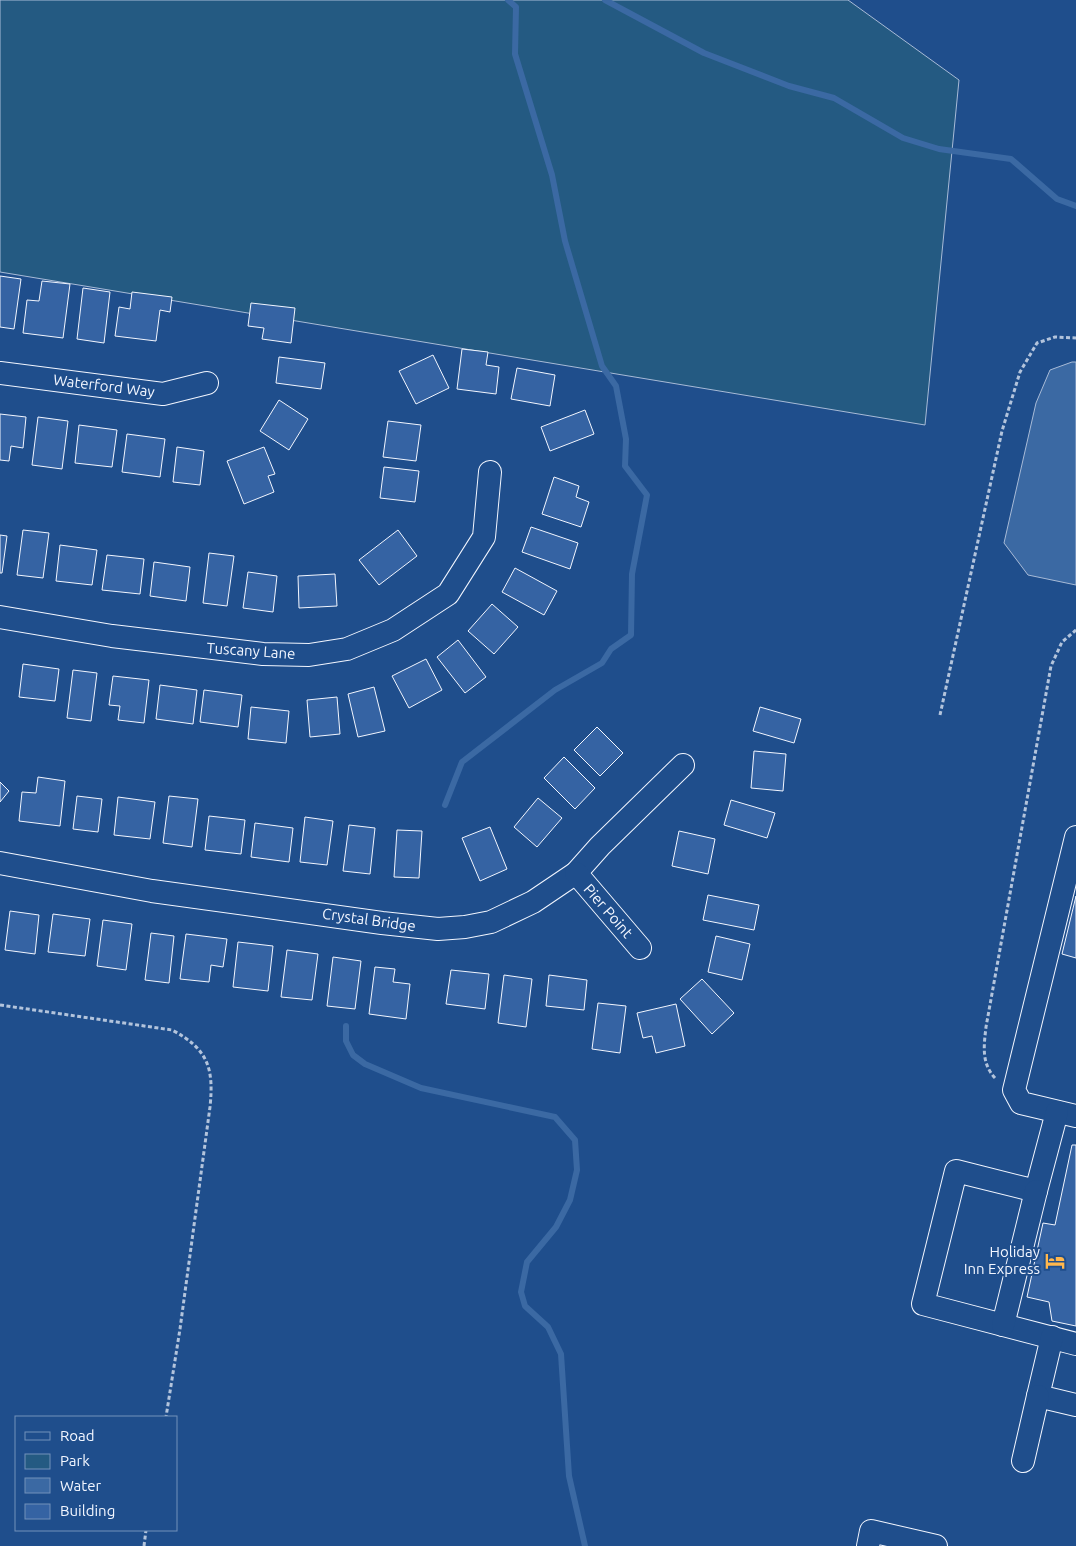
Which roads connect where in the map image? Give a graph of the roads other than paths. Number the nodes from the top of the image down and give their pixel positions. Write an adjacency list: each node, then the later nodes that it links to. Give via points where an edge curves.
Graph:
1 (0, 373): 2 (street, Waterford Way, via 163,394)
2 (207, 383)
3 (490, 472): 4 (street, Tuscany Lane, via 484,537 448,594 393,630 348,649 309,654 263,654 112,636)
4 (0, 617)
5 (683, 765): 8 (street, Crystal Bridge)
6 (1076, 836): 10 (street, via 1014,1090 1021,1103)
7 (0, 863): 8 (street, Crystal Bridge, via 152,890 438,929 491,922 533,902)
8 (576, 873): 9 (street, Pier Point)
9 (640, 948)
10 (1067, 1114): 11 (street)
11 (1036, 1191): 12 (street); 12 (street, via 956,1171 923,1304)
12 (1003, 1325): 13 (street)
13 (1052, 1337): 14 (street); 15 (street)
14 (1076, 1344)
15 (1038, 1396): 16 (street); 17 (street)
16 (1076, 1405)
17 (1023, 1461)
18 (868, 1546): 19 (street, via 872,1531)
19 (936, 1546)

